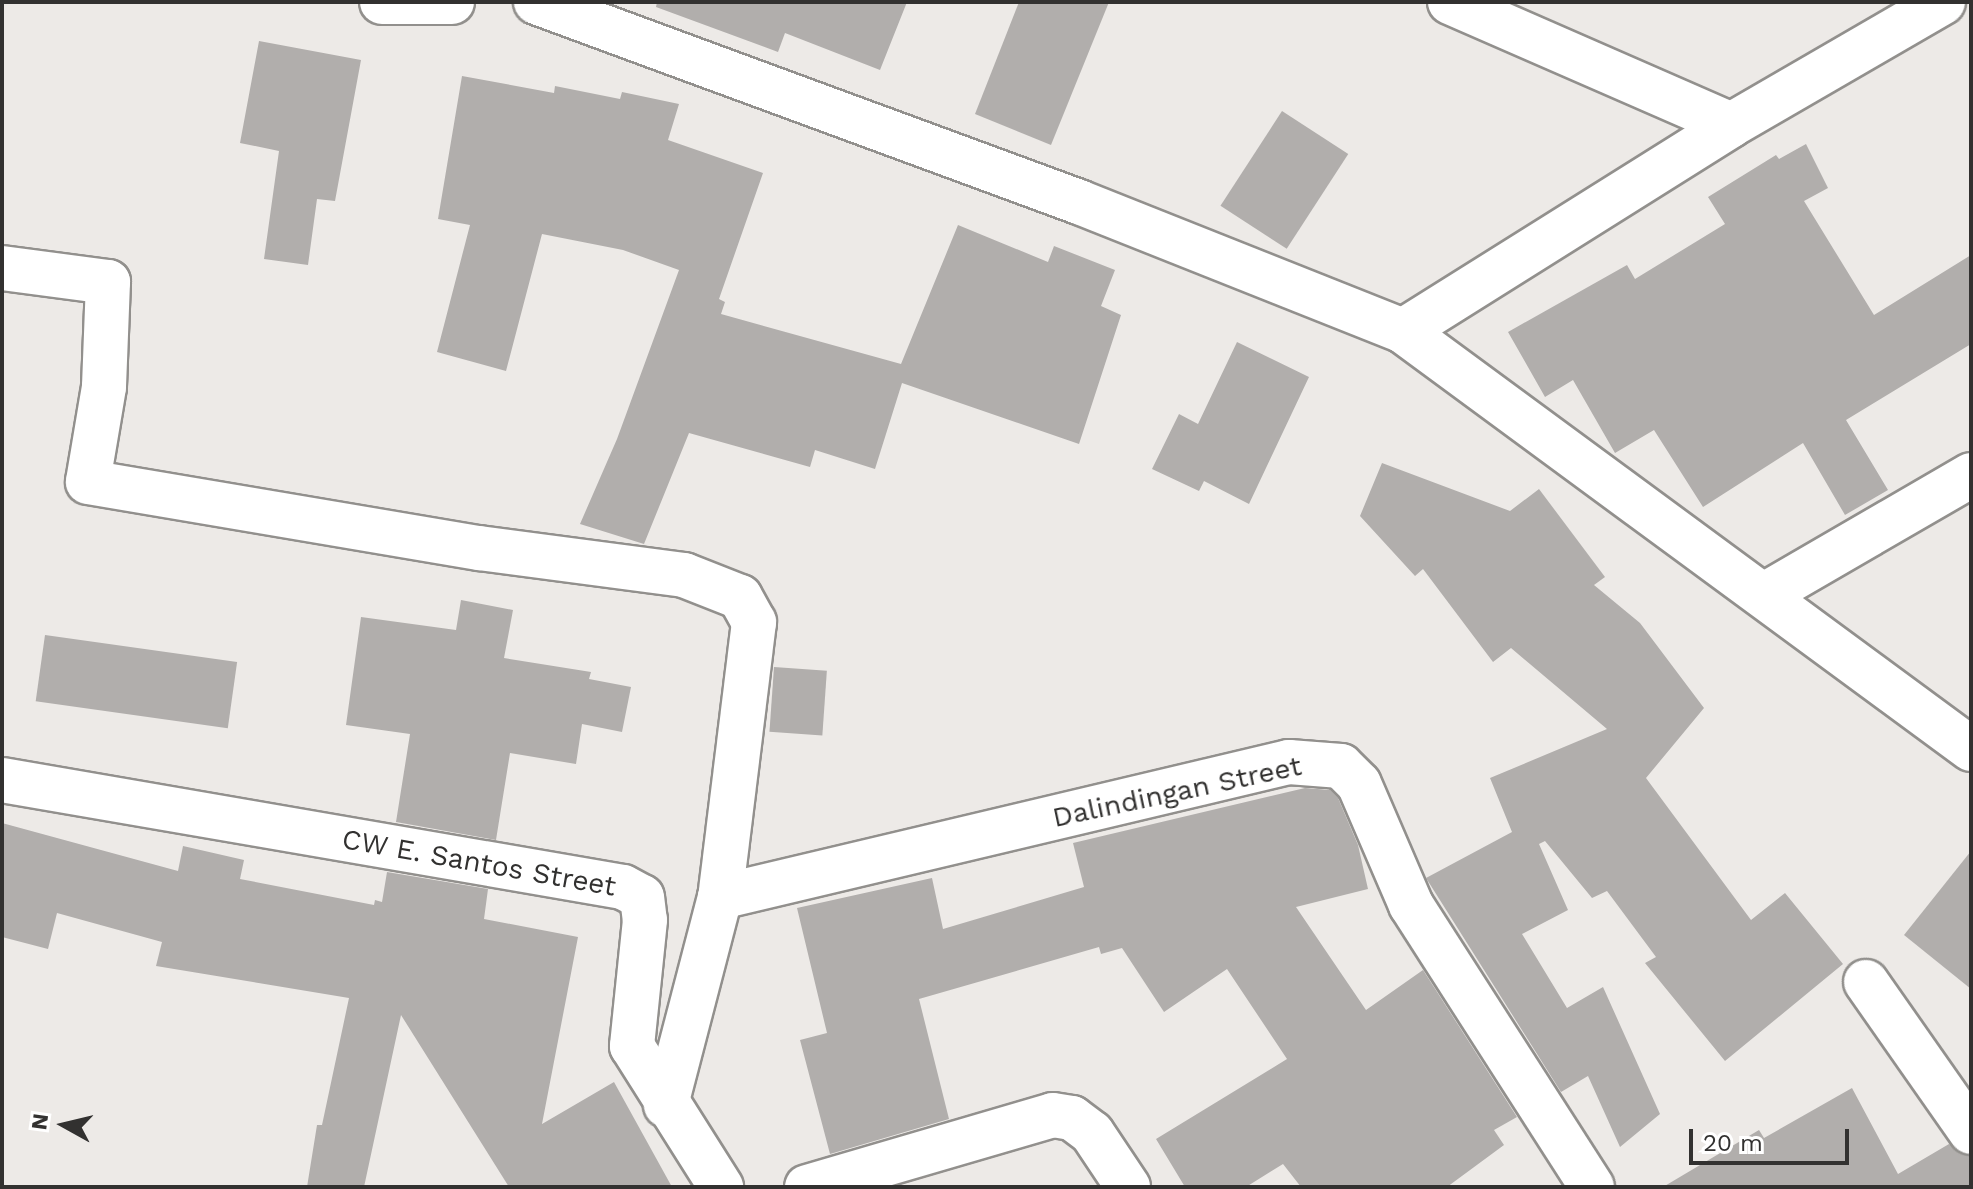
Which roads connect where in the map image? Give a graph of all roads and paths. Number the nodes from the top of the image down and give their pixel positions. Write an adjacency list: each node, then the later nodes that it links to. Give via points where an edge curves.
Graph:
1 (382, 2): 2 (street)
2 (452, 2)
3 (536, 2): 8 (street, via 1079,202)
4 (1450, 2): 6 (street)
5 (1943, 2): 6 (street)
6 (1731, 125): 8 (street)
7 (2, 268): 13 (street, via 108,282 104,387 88,482 479,548 684,575 740,597 754,622)
8 (1403, 331): 10 (street)
9 (1971, 475): 10 (street)
10 (1766, 594): 11 (street)
11 (1971, 749)
12 (2, 780): 15 (street, CW E. Santos Street, via 623,887 642,897 645,920 632,1046)
13 (720, 897): 15 (street); 20 (street, Dalindingan Street, via 1289,762 1341,766 1359,784 1411,905)
14 (1866, 982): 16 (street)
15 (666, 1105): 17 (street, CW E. Santos Street)
16 (1971, 1132)
17 (721, 1187)
18 (807, 1187): 19 (street, via 1053,1115 1072,1118 1092,1133)
19 (1128, 1187)
20 (1592, 1187)

